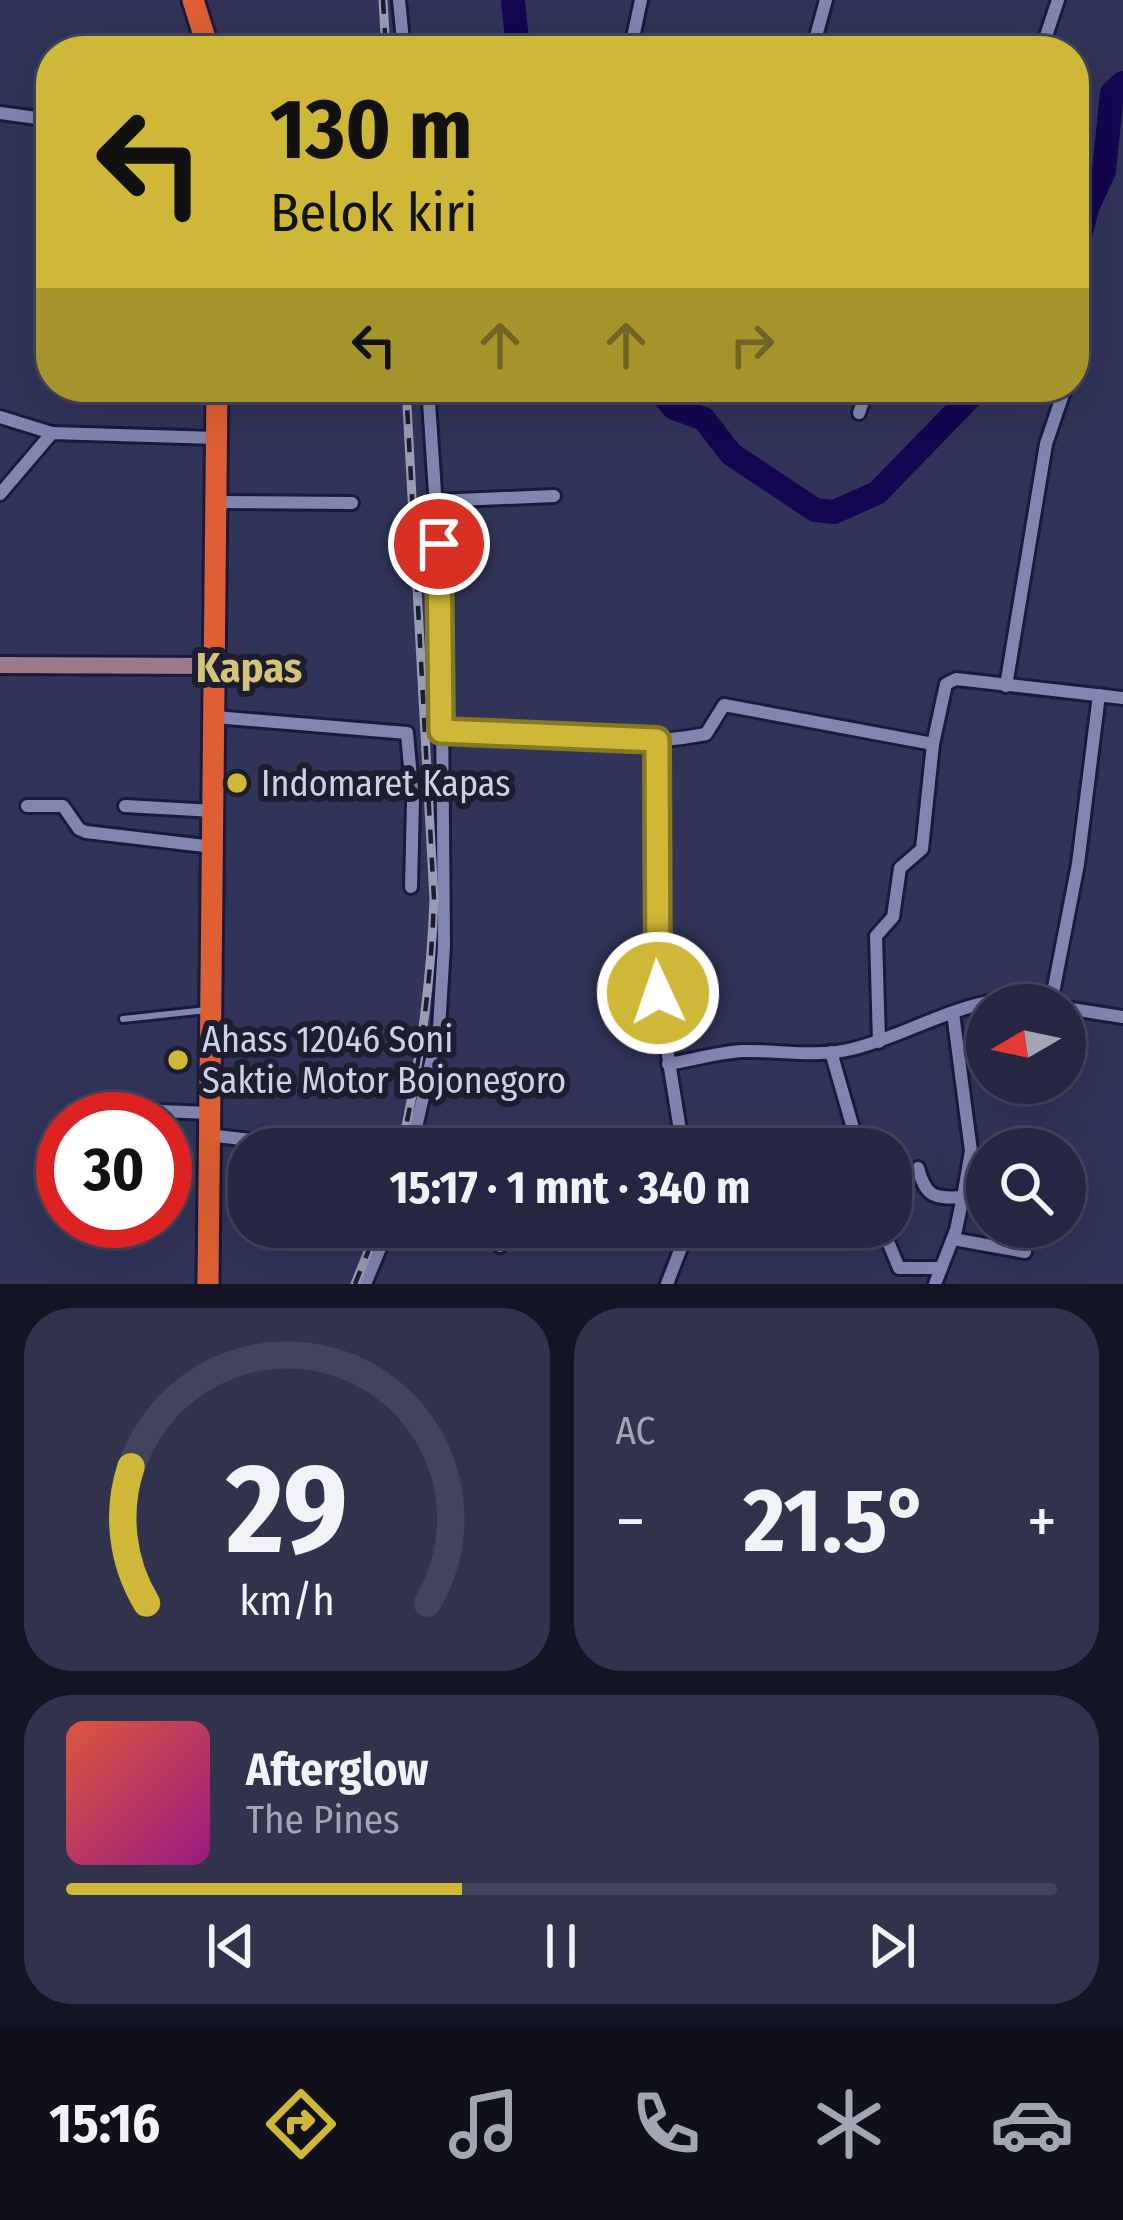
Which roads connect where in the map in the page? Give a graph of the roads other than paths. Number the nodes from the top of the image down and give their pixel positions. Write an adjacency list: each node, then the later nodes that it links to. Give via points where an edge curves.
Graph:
1 (193, 0): 6 (highway)
2 (399, 0): 7 (street)
3 (641, 0): 8 (street)
4 (826, 0): 9 (street)
5 (1058, 0): 10 (street)
6 (204, 36)
7 (403, 36)
8 (633, 36)
9 (816, 36)
10 (1046, 36)
11 (0, 113): 12 (street)
12 (36, 118)
13 (218, 402): 20 (highway)
14 (429, 402): 23 (street)
15 (863, 402): 17 (street)
16 (1060, 402): 28 (street, via 1046,444)
17 (859, 413)
18 (0, 417): 19 (street)
19 (52, 433): 20 (street); 21 (street)
20 (217, 438): 24 (highway)
21 (0, 494)
22 (554, 496): 23 (street)
23 (436, 501): 32 (street)
24 (218, 502): 25 (street); 27 (highway)
25 (352, 503)
26 (0, 665): 27 (street)
27 (216, 666): 31 (highway)
28 (1006, 686): 29 (street); 34 (street, via 946,684)
29 (1099, 695): 30 (street); 40 (street)
30 (1123, 698)
31 (215, 717): 37 (highway); 39 (street, via 407,734)
32 (441, 731): 33 (street); 53 (street, via 439,1028)
33 (657, 740): 34 (street, via 703,735 724,705); 49 (street, via 655,941)
34 (933, 743): 47 (street, via 922,849 901,868 893,917 876,937)
35 (27, 806): 38 (street, via 63,806 86,832)
36 (125, 806): 37 (street)
37 (214, 812): 38 (highway)
38 (214, 847): 42 (highway)
39 (411, 887)
40 (1060, 984)
41 (966, 1008): 44 (street)
42 (211, 1010): 46 (lane); 51 (highway)
43 (1086, 1010): 45 (street)
44 (953, 1013): 47 (street); 57 (street, via 971,1151)
45 (1123, 1017)
46 (123, 1019)
47 (879, 1042): 48 (street)
48 (831, 1052): 49 (street, via 740,1052); 55 (street)
49 (668, 1064): 54 (street)
50 (192, 1121): 51 (street)
51 (208, 1124): 52 (street); 64 (highway)
52 (228, 1128)
53 (416, 1128)
54 (679, 1128)
55 (853, 1128)
56 (919, 1168): 57 (street, via 932,1198)
57 (963, 1197): 58 (street)
58 (953, 1239): 62 (street); 63 (street)
59 (379, 1248): 65 (street)
60 (681, 1248): 66 (street)
61 (891, 1248): 63 (street, via 899,1268)
62 (1024, 1252)
63 (940, 1268): 67 (street)
64 (208, 1284)
65 (364, 1284)
66 (667, 1284)
67 (935, 1284)

